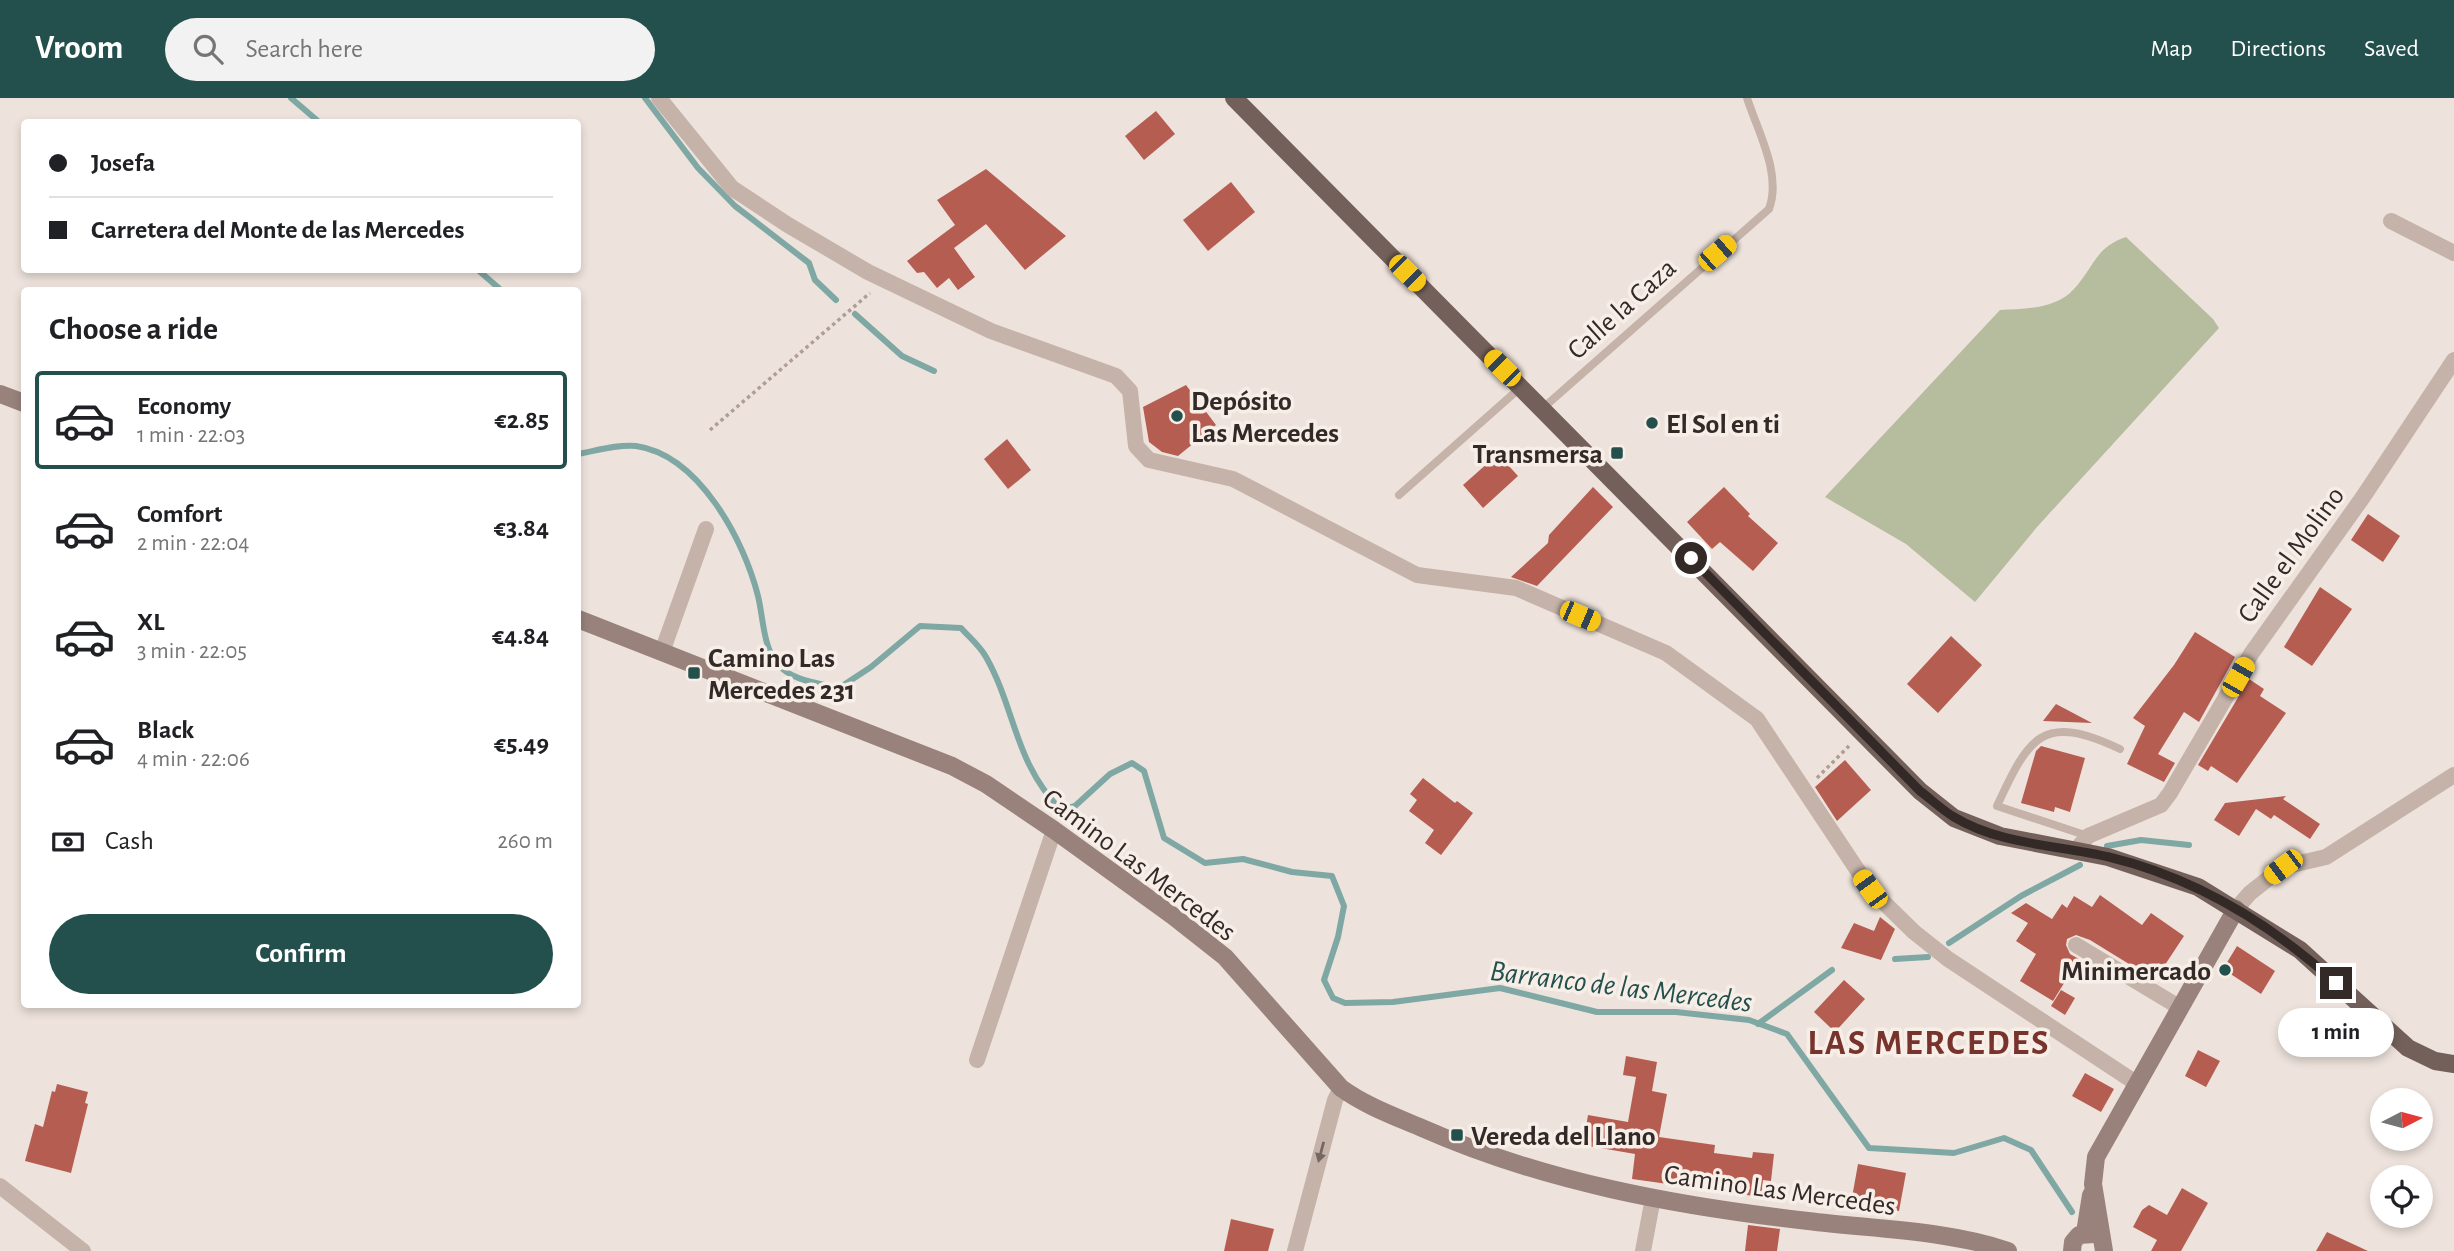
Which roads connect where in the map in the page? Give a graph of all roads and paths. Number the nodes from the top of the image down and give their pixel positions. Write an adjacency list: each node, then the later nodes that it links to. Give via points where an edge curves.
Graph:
1 (659, 98): 6 (street, via 732,188)
2 (1234, 98): 8 (main road)
3 (1747, 98): 11 (lane, Calle la Caza, via 1774,179 1769,209)
4 (2391, 221): 5 (street)
5 (2454, 253)
6 (885, 280): 12 (path); 20 (street, via 991,331 1116,376 1129,391 1136,446 1149,460 1233,479 1417,575 1516,588 1666,653 1758,719)
7 (2454, 360): 22 (street, Calle el Molino, via 2251,654 2171,793 2161,805)
8 (1521, 387): 11 (main road); 13 (lane)
9 (0, 394): 10 (main road)
10 (21, 402)
11 (1543, 408): 23 (main road, via 1920,791 1954,818 2000,836)
12 (710, 430)
13 (1399, 495)
14 (706, 528): 16 (street)
15 (581, 620): 16 (main road, Camino Las Mercedes)
16 (662, 652): 21 (main road, Camino Las Mercedes, via 951,766)
17 (2120, 749): 22 (lane, via 2088,734 2056,731 2033,742 1997,806)
18 (1843, 753): 20 (path)
19 (2454, 775): 24 (street, via 2326,857 2283,867)
20 (1804, 790): 29 (street, via 1870,889 1914,932 1948,960)
21 (1054, 830): 27 (street); 30 (main road, Camino Las Mercedes, via 1225,957)
22 (2088, 836): 23 (street, Calle el Molino)
23 (2075, 851): 24 (main road, via 2184,881)
24 (2236, 909): 26 (main road); 28 (main road, via 2300,950 2408,1048)
25 (2076, 945): 26 (street)
26 (2179, 1007): 29 (main road)
27 (976, 1060)
28 (2454, 1064)
29 (2136, 1083): 31 (main road, via 2096,1157)
30 (1341, 1088): 33 (main road, Camino Las Mercedes, via 1360,1101 1479,1153 1595,1187); 37 (street, one-way to 37)
31 (2093, 1184): 34 (main road); 35 (main road)
32 (0, 1186): 36 (street)
33 (1653, 1198): 38 (street); 39 (main road, Camino Las Mercedes)
34 (2085, 1233): 35 (main road, via 2095,1234); 40 (main road, via 2075,1239)
35 (2103, 1246)
36 (83, 1251)
37 (1295, 1251)
38 (1643, 1251)
39 (2008, 1251)
40 (2072, 1251)

